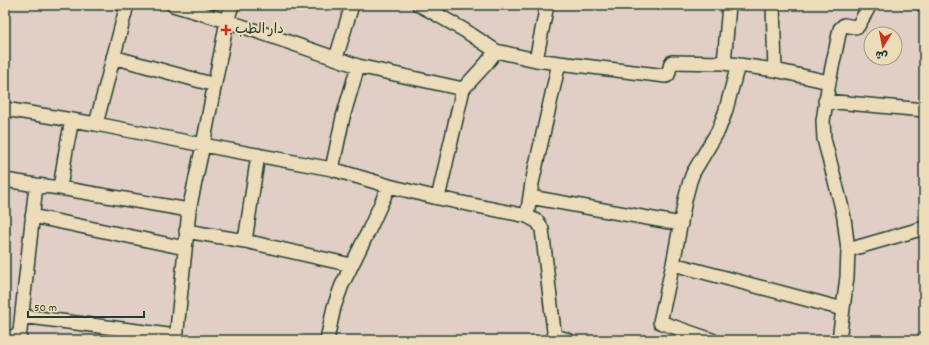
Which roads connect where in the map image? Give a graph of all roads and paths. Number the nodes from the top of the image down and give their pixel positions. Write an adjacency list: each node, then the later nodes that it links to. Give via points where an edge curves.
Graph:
1 (127, 5): 12 (street)
2 (172, 5): 10 (street)
3 (232, 5): 10 (street)
4 (352, 5): 13 (street)
5 (419, 5): 11 (street)
6 (547, 5): 14 (street)
7 (729, 5): 15 (street)
8 (773, 5): 19 (street)
9 (870, 5): 20 (street, via 860,25 841,27)
10 (228, 21): 13 (street); 21 (street)
11 (496, 51): 14 (street); 22 (street)
12 (113, 57): 21 (street); 27 (street)
13 (336, 58): 18 (street)
14 (536, 60): 16 (street)
15 (724, 63): 16 (street, via 672,62 666,76); 17 (street)
16 (558, 64): 35 (street)
17 (738, 65): 19 (street); 40 (street, via 718,131 690,181)
18 (358, 66): 22 (street); 30 (street, via 343,117)
19 (775, 70): 20 (street)
20 (829, 82): 23 (street)
21 (215, 85): 28 (street)
22 (463, 89): 36 (street)
23 (825, 101): 25 (street); 45 (street, via 824,139 841,204)
24 (5, 109): 26 (street)
25 (924, 110)
26 (72, 120): 27 (street); 34 (street)
27 (96, 124): 28 (street)
28 (203, 145): 29 (street); 37 (street)
29 (258, 155): 30 (street); 43 (street)
30 (332, 169): 33 (street)
31 (5, 180): 32 (street)
32 (36, 185): 34 (street); 38 (street)
33 (389, 186): 36 (street); 47 (street)
34 (60, 188): 37 (street)
35 (530, 197): 39 (street); 40 (street)
36 (438, 198): 39 (street)
37 (189, 210): 42 (street)
38 (32, 216): 44 (street); 49 (street)
39 (526, 216): 52 (street, via 538,222 542,229)
40 (681, 224): 46 (street)
41 (924, 228): 45 (street)
42 (186, 231): 43 (street); 44 (street)
43 (245, 241): 47 (street)
44 (185, 248): 51 (street)
45 (848, 250): 48 (street)
46 (673, 264): 48 (street); 56 (street, via 660,322)
47 (351, 265): 54 (street, via 334,307)
48 (844, 309): 57 (street)
49 (22, 316): 51 (street); 53 (street)
50 (5, 336): 53 (street)
51 (176, 338)
52 (555, 338): 55 (street)
53 (19, 339)
54 (328, 340)
55 (568, 340)
56 (712, 340)
57 (840, 340)

